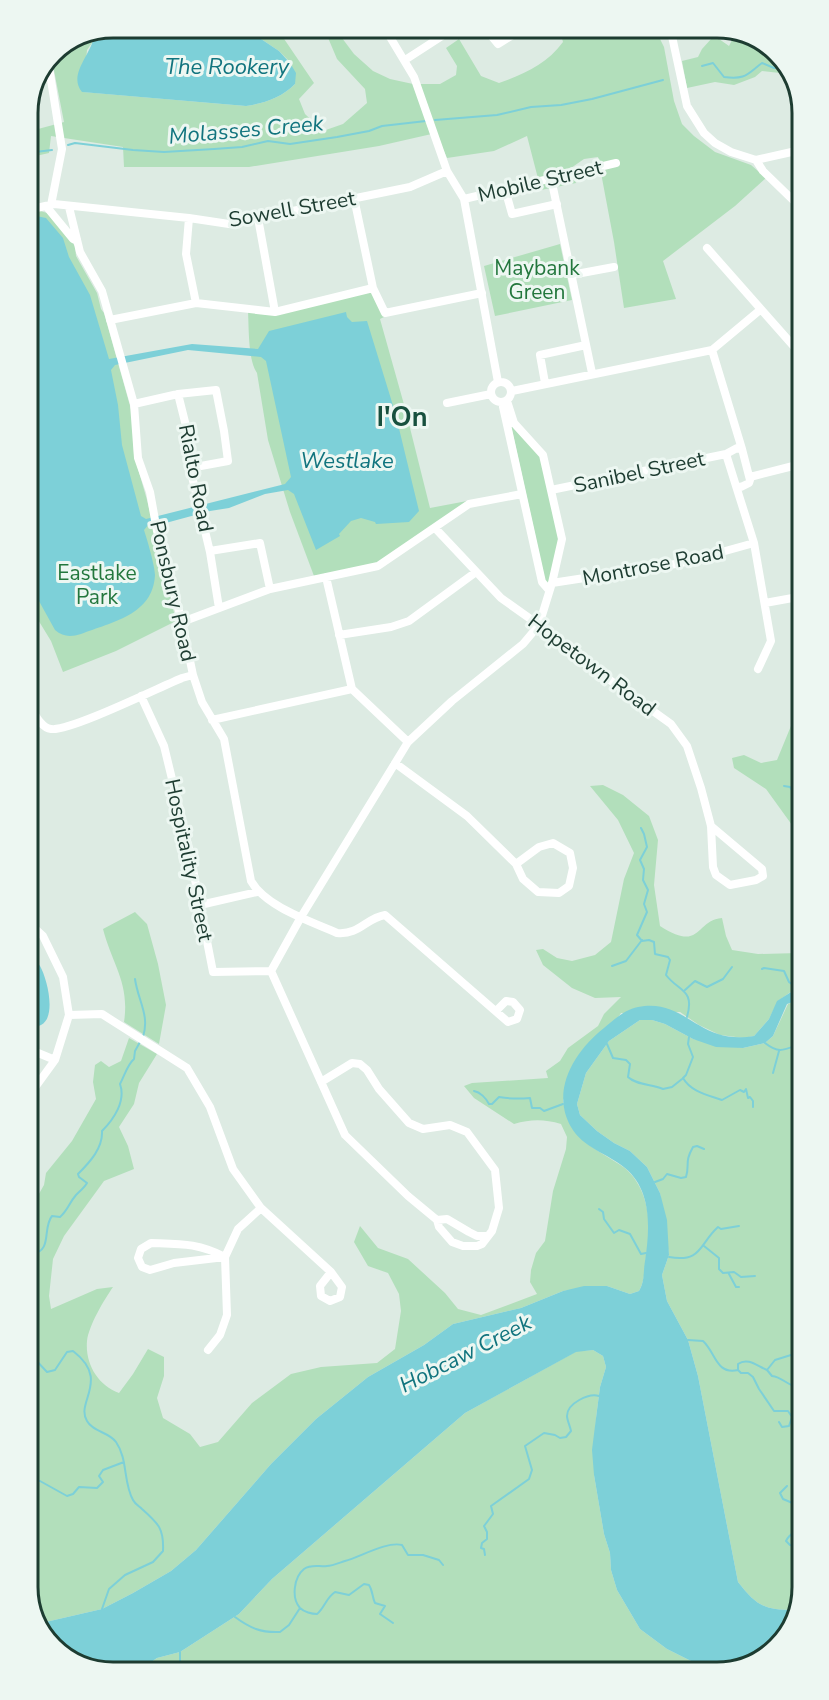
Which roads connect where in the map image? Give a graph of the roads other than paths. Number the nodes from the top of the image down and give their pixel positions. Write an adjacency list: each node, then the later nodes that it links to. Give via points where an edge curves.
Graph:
1 (391, 37): 6 (street)
2 (440, 38): 6 (street)
3 (493, 38): 4 (street, via 498,44)
4 (508, 38)
5 (673, 38): 9 (street, via 690,113 715,143)
6 (405, 60): 11 (street)
7 (50, 72): 18 (street, via 62,149)
8 (792, 152): 9 (street)
9 (756, 160): 16 (street)
10 (616, 163): 12 (street, Mobile Street)
11 (447, 171): 14 (street, Sowell Street, via 410,187); 15 (street)
12 (551, 178): 13 (street, Mobile Street); 17 (street)
13 (506, 189): 15 (street, Mobile Street); 17 (street, via 512,214)
14 (354, 198): 22 (street, Sowell Street); 27 (street)
15 (464, 199): 28 (street)
16 (792, 199)
17 (557, 204): 26 (street)
18 (48, 205): 19 (street, Sowell Street); 20 (street, Sowell Street); 23 (street, Ponsbury Road)
19 (69, 207): 21 (street, Sowell Street); 23 (street, Ponsbury Road)
20 (38, 208)
21 (189, 218): 22 (street, Sowell Street, via 229,224); 29 (street, via 186,254)
22 (258, 218): 31 (street)
23 (77, 240): 32 (street, Ponsbury Road, via 102,291)
24 (707, 248): 30 (street)
25 (614, 267): 26 (street)
26 (571, 275): 33 (street)
27 (373, 288): 28 (street, via 385,313); 31 (street)
28 (482, 293): 37 (street)
29 (196, 303): 31 (street); 32 (street)
30 (760, 310): 34 (street); 35 (street)
31 (275, 312)
32 (110, 320): 43 (street, Ponsbury Road)
33 (586, 345): 36 (street); 38 (street, via 540,355)
34 (792, 345)
35 (712, 350): 36 (street); 45 (street)
36 (592, 373): 38 (street)
37 (498, 382): 39 (street, via 506,382); 41 (street, via 492,386)
38 (545, 383): 39 (street)
39 (512, 391): 42 (street)
40 (178, 394): 43 (street, Rialto Road); 48 (street, Rialto Road, via 188,434); 48 (street, via 216,390 224,431 228,461)
41 (491, 394): 42 (street, via 496,401); 44 (street)
42 (504, 401): 51 (street, via 514,423 543,455); 52 (street)
43 (134, 404): 63 (street, Ponsbury Road, via 138,458)
44 (447, 404)
45 (742, 450): 46 (street, Sanibel Street, via 734,448); 49 (street)
46 (726, 454): 50 (street); 51 (street, Sanibel Street)
47 (792, 466): 49 (street)
48 (190, 468): 55 (street, Rialto Road)
49 (750, 477): 50 (street, via 746,486)
50 (736, 486): 54 (street)
51 (551, 490): 58 (street, via 562,539)
52 (522, 494): 53 (street, via 473,502); 58 (street, via 542,582)
53 (435, 528): 56 (street, Hopetown Road); 57 (street, via 378,566)
54 (754, 543): 58 (street, Montrose Road, via 682,564); 61 (street)
55 (210, 551): 59 (street, via 260,543); 62 (street, Rialto Road)
56 (476, 572): 64 (street, Hopetown Road, via 501,598); 65 (street, via 409,621)
57 (326, 577): 59 (street); 65 (street)
58 (550, 586): 64 (street)
59 (270, 589): 62 (street)
60 (792, 598): 61 (street)
61 (765, 603): 66 (street, via 771,641)
62 (219, 608): 63 (street)
63 (182, 622): 67 (street, Ponsbury Road)
64 (539, 625): 72 (street, via 523,644); 74 (street, Hopetown Road, via 671,724 687,746)
65 (339, 635): 68 (street)
66 (758, 669)
67 (193, 675): 69 (street); 71 (street, Ponsbury Road)
68 (352, 689): 71 (street); 72 (street)
69 (141, 696): 70 (street, via 55,729 44,726); 77 (street, Hospitality Street, via 164,746)
70 (38, 717)
71 (212, 720): 76 (street, Ponsbury Road, via 224,739 251,881)
72 (408, 742): 73 (street)
73 (395, 763): 75 (street, via 467,816); 78 (street)
74 (711, 826): 74 (street, Hopetown Road, via 762,869 763,876 730,885 716,875)
75 (516, 864): 75 (street, via 539,847 553,843 570,853 573,868 569,886 559,893 538,892 523,879)
76 (257, 892): 77 (street); 78 (street)
77 (200, 905): 80 (street, Hospitality Street, via 213,972)
78 (301, 916): 80 (street); 81 (street, via 337,933 348,934 376,916 386,915)
79 (38, 931): 82 (street, via 63,977)
80 (271, 971): 85 (street)
81 (496, 1011)
82 (69, 1015): 84 (street); 87 (street, via 102,1014 187,1068 210,1107 233,1169)
83 (38, 1053): 84 (street)
84 (55, 1060): 86 (street)
85 (321, 1082): 88 (street, via 345,1135); 89 (street, via 352,1063 360,1064 409,1124 423,1129 450,1125 467,1132 495,1170 499,1208)
86 (38, 1083)
87 (261, 1208): 90 (street, via 238,1229); 91 (street)
88 (437, 1220): 89 (street, via 447,1219 477,1236); 89 (street, via 457,1245 477,1246)
89 (487, 1236)
90 (225, 1257): 90 (street, via 207,1248 151,1243 141,1249 138,1258 142,1267 150,1270); 92 (street, via 227,1315 220,1335)
91 (331, 1272)
92 (208, 1350)

